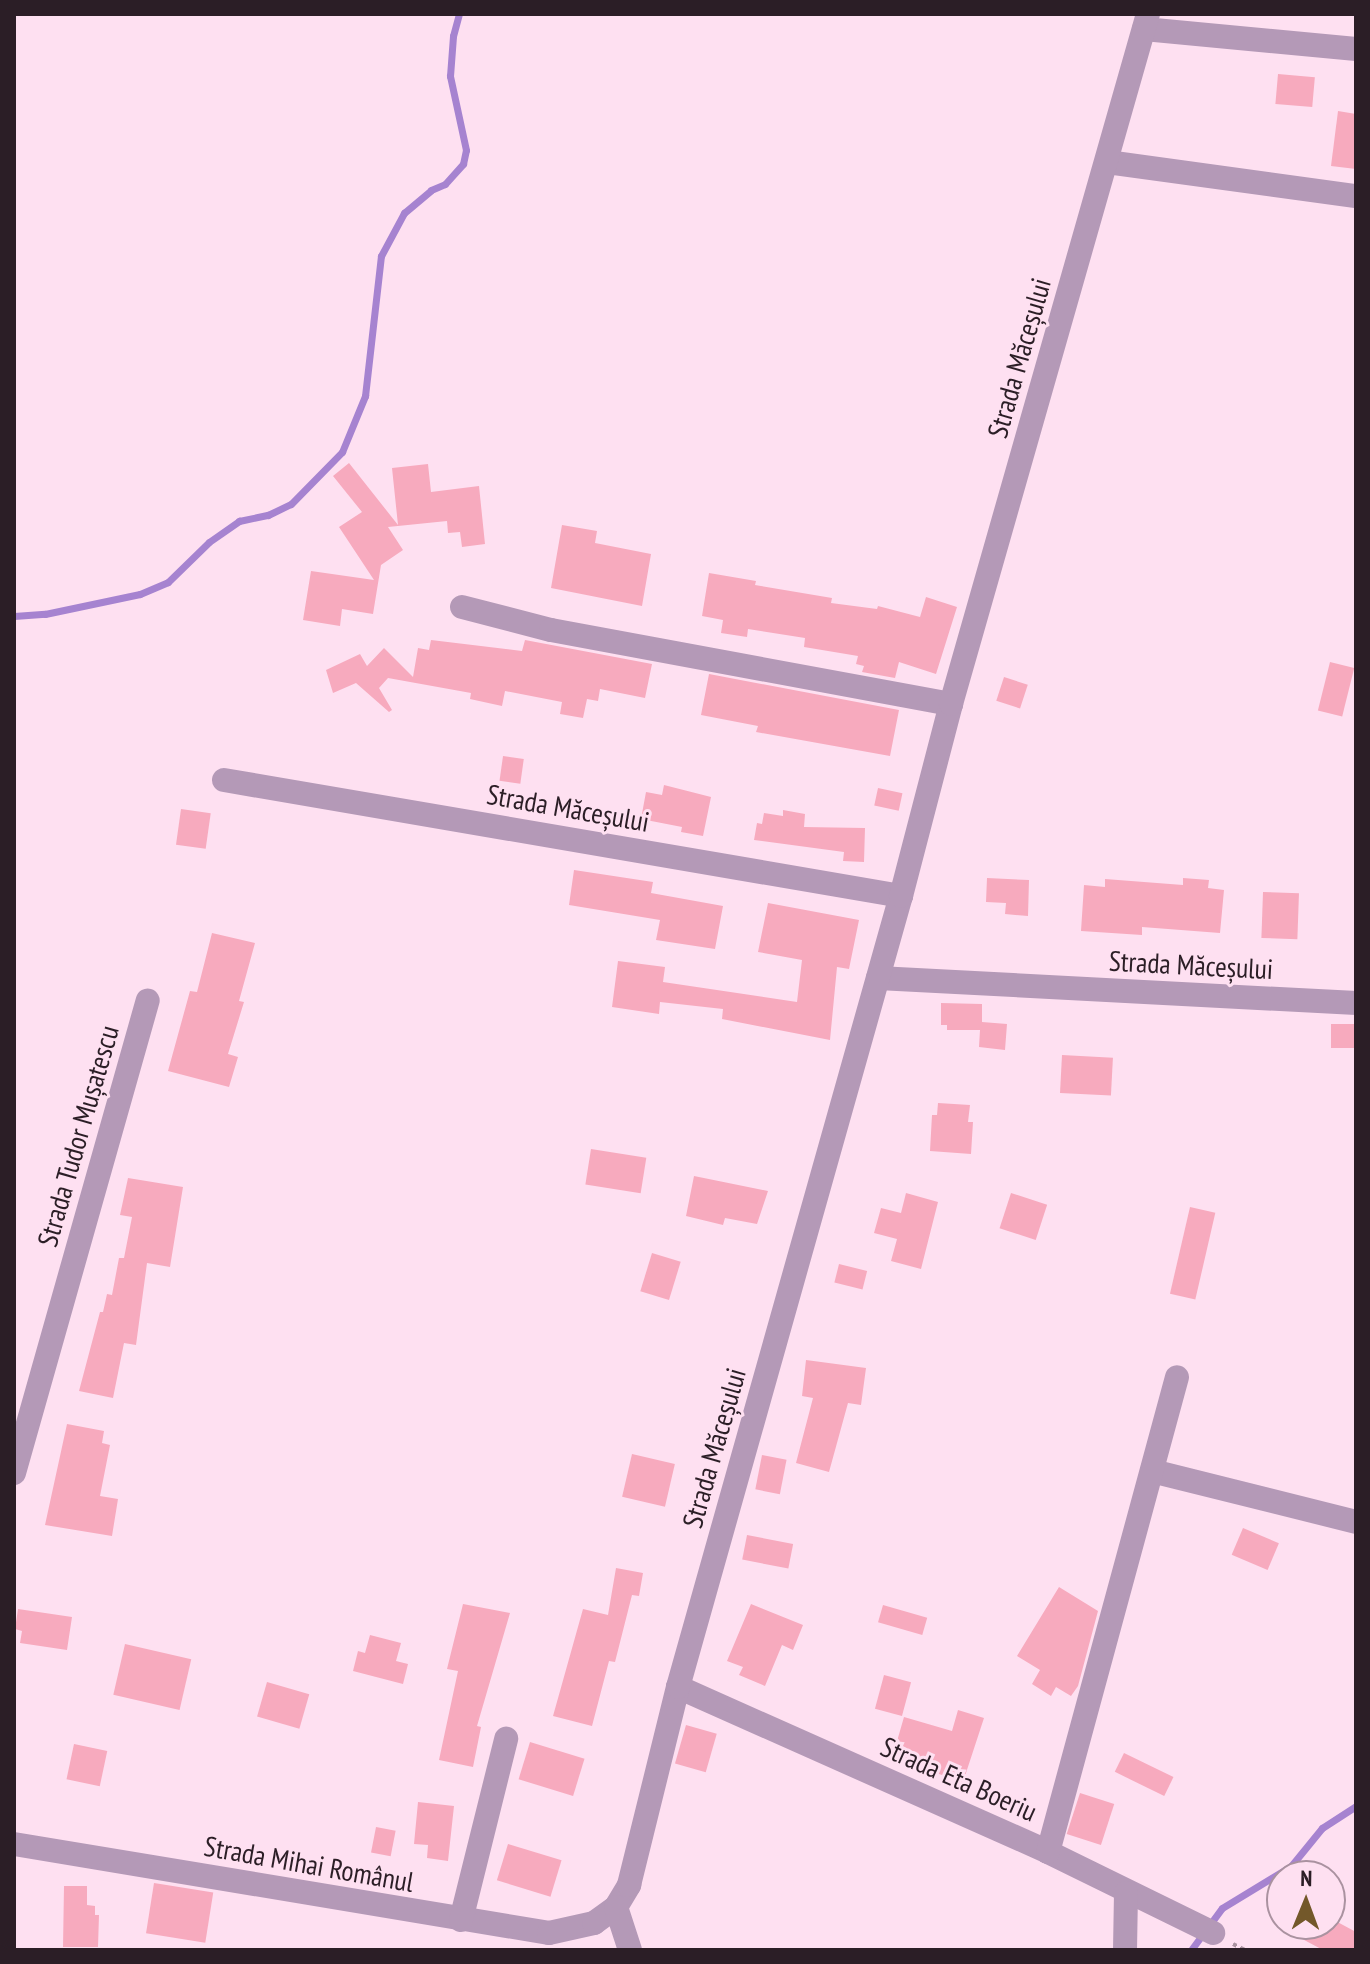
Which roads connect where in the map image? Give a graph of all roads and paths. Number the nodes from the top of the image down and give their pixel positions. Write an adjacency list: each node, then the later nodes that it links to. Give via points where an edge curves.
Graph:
1 (1146, 22): 2 (street, Strada Măceșului); 3 (street, Strada Măceșului)
2 (1356, 49)
3 (1107, 162): 4 (street); 6 (street, Strada Măceșului)
4 (1356, 196)
5 (462, 607): 6 (street, via 551,630)
6 (951, 704): 8 (street, Strada Măceșului)
7 (224, 780): 8 (street, Strada Măceșului)
8 (901, 896): 9 (street, Strada Măceșului)
9 (878, 978): 11 (street, Strada Măceșului); 16 (street, Strada Măceșului)
10 (148, 1001): 14 (street, Strada Tudor Mușatescu)
11 (1356, 1003)
12 (1177, 1377): 13 (street)
13 (1152, 1471): 15 (street); 19 (street)
14 (14, 1473)
15 (1356, 1522)
16 (678, 1687): 19 (street, Strada Eta Boeriu); 21 (street, Strada Măceșului, via 629,1885)
17 (506, 1739): 22 (street)
18 (14, 1844): 22 (street, Strada Mihai Românul)
19 (1048, 1852): 20 (street, Strada Eta Boeriu)
20 (1126, 1893): 24 (street, Strada Eta Boeriu); 26 (street)
21 (616, 1907): 23 (street, Strada Măceșului); 25 (street)
22 (461, 1920): 23 (street, Strada Mihai Românul, via 549,1933)
23 (594, 1923)
24 (1213, 1933)
25 (630, 1950)
26 (1125, 1950)

